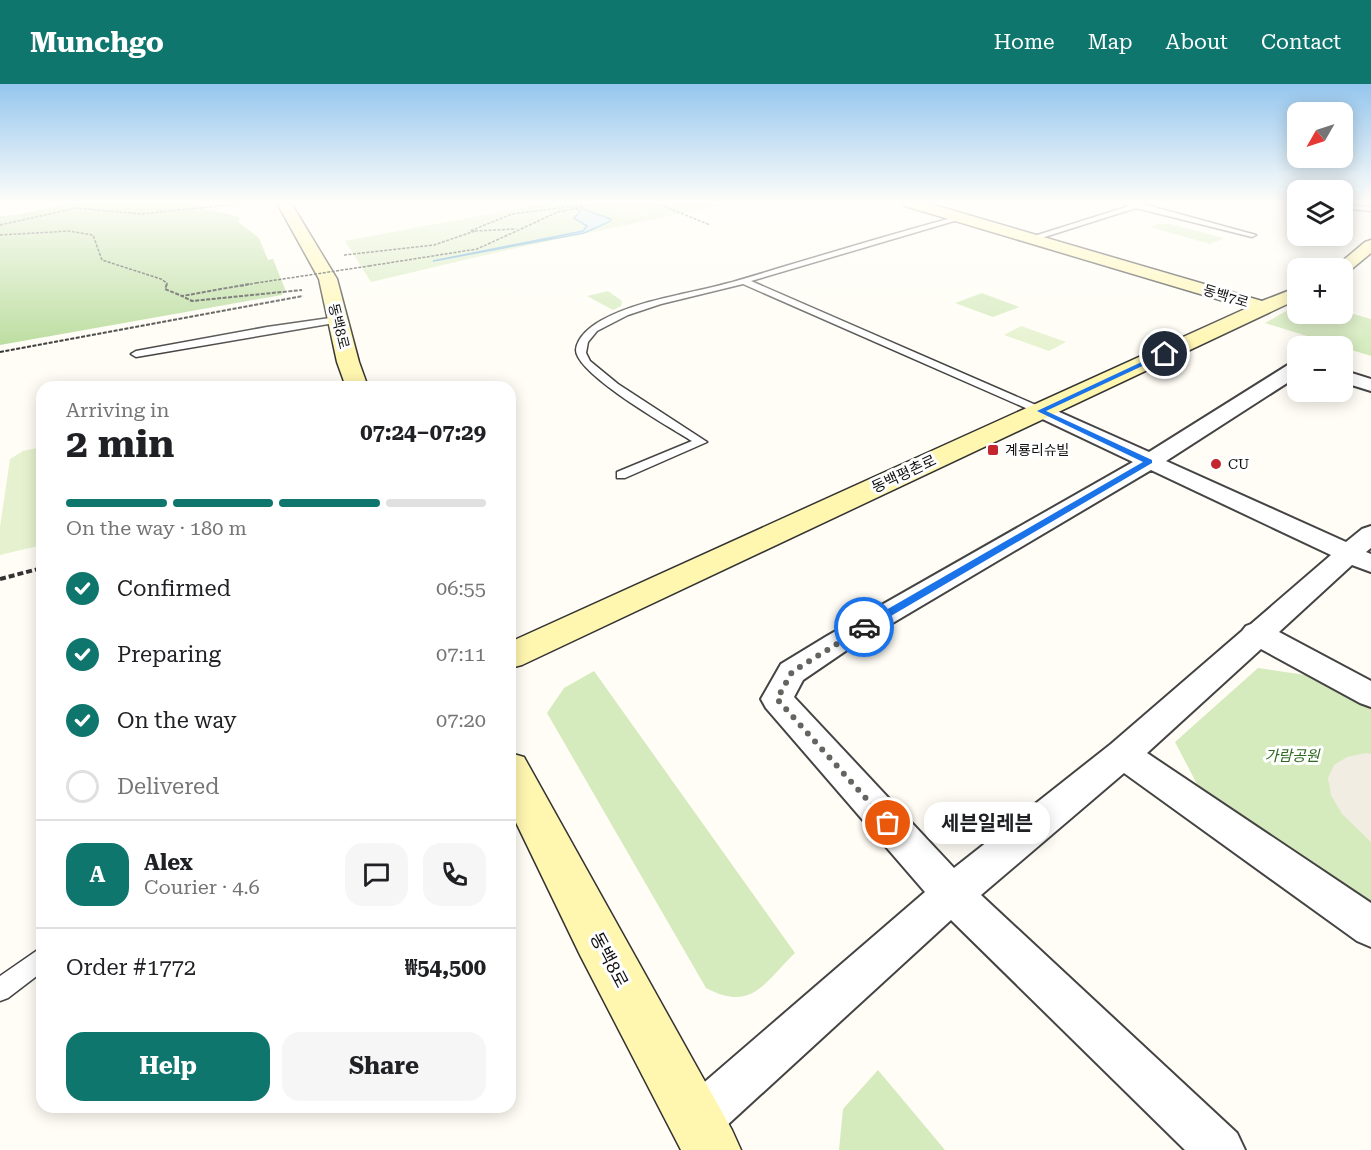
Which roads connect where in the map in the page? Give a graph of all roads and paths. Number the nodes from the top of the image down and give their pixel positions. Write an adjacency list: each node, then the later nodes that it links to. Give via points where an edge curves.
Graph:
1 (99, 253): 10 (path, via 102,260 161,279 167,284 165,289)
2 (312, 253): 7 (street, 동백8로)
3 (364, 253): 7 (path)
4 (453, 253): 10 (path, bridge)
5 (840, 253): 8 (lane)
6 (1081, 253): 12 (street, 동백7로)
7 (315, 258): 9 (street, 동백8로)
8 (743, 281): 20 (lane); 22 (lane, via 664,301 610,320 588,334 582,360 620,390 701,442)
9 (330, 289): 10 (path, via 192,301); 13 (street, 동백8로); 14 (path)
10 (182, 296)
11 (1287, 297): 12 (street, 동백평촌로)
12 (1265, 308): 20 (street, 동백평촌로)
13 (337, 320): 15 (lane); 18 (street, 동백8로)
14 (0, 352)
15 (136, 354)
16 (1287, 374): 21 (street)
17 (1353, 379): 19 (street)
18 (355, 381)
19 (1371, 385)
20 (1041, 411): 21 (street); 27 (street, 동백평촌로)
21 (1149, 462): 23 (street); 31 (street, via 837,643 792,672 777,699)
22 (621, 475)
23 (1363, 551): 26 (street)
24 (36, 570): 25 (path)
25 (0, 579)
26 (1256, 633): 28 (street); 29 (street)
27 (516, 653)
28 (1371, 695)
29 (1123, 754): 31 (street); 32 (street)
30 (516, 781): 35 (street, 동백8로)
31 (952, 894): 35 (street); 36 (street)
32 (1371, 927)
33 (36, 963): 34 (lane)
34 (0, 990)
35 (704, 1136)
36 (1220, 1150)

